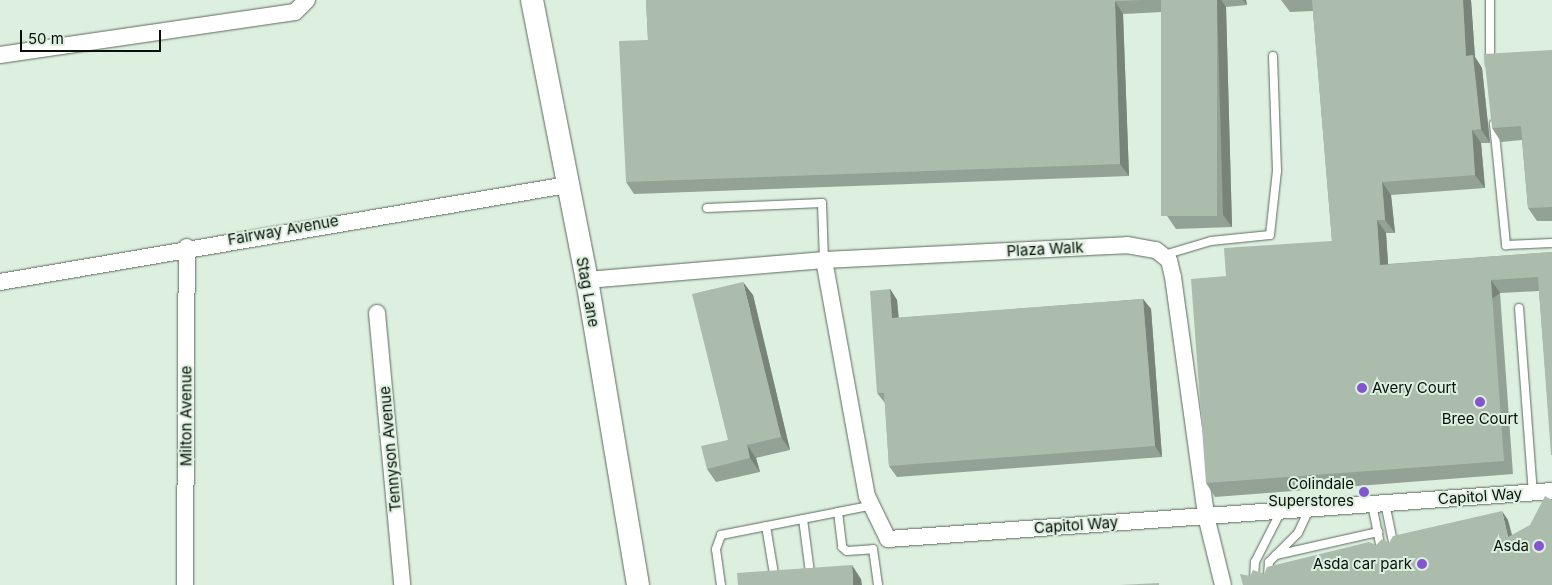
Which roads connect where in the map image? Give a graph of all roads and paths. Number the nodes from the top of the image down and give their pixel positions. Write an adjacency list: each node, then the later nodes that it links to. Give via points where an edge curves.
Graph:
1 (307, 0): 4 (street, via 295,12)
2 (532, 0): 10 (street, Stag Lane)
3 (1490, 0): 7 (lane)
4 (0, 55)
5 (1500, 55): 7 (lane)
6 (1273, 56): 14 (lane, via 1278,171 1270,235 1211,241)
7 (1492, 56): 8 (lane)
8 (1488, 69)
9 (1493, 116): 12 (lane, via 1506,245)
10 (567, 185): 13 (street, Fairway Avenue); 16 (street, Stag Lane)
11 (707, 208): 15 (lane, via 822,204)
12 (1552, 242)
13 (187, 247): 17 (street, Fairway Avenue); 38 (street, Milton Avenue)
14 (1164, 255): 15 (street, Plaza Walk, via 1148,246 1127,244); 27 (street, via 1173,277)
15 (824, 260): 16 (street, Plaza Walk); 23 (street, Capitol Way)
16 (587, 280): 40 (street, Stag Lane)
17 (0, 282)
18 (1519, 308): 21 (lane)
19 (377, 313): 39 (street, Tennyson Avenue)
20 (1552, 491): 21 (street, Capitol Way)
21 (1533, 493): 22 (street, Capitol Way)
22 (1379, 504): 24 (street, Capitol Way); 30 (lane); 31 (lane)
23 (869, 506): 26 (lane); 27 (street, Capitol Way, via 888,539)
24 (1309, 508): 25 (street, Capitol Way); 33 (lane, via 1298,533)
25 (1282, 510): 27 (street, Capitol Way); 37 (lane, via 1255,562)
26 (838, 512): 28 (lane); 42 (lane, via 842,547 847,551 872,549)
27 (1206, 516): 43 (street)
28 (803, 519): 29 (lane); 34 (lane)
29 (766, 526): 35 (lane); 41 (lane, via 721,535 716,548)
30 (1378, 532): 32 (lane); 33 (lane)
31 (1394, 547)
32 (1381, 550)
33 (1276, 556): 36 (lane, via 1269,562)
34 (810, 573)
35 (774, 574)
36 (1268, 578)
37 (1254, 580)
38 (185, 585)
39 (402, 585)
40 (638, 585)
41 (721, 585)
42 (878, 585)
43 (1223, 585)

